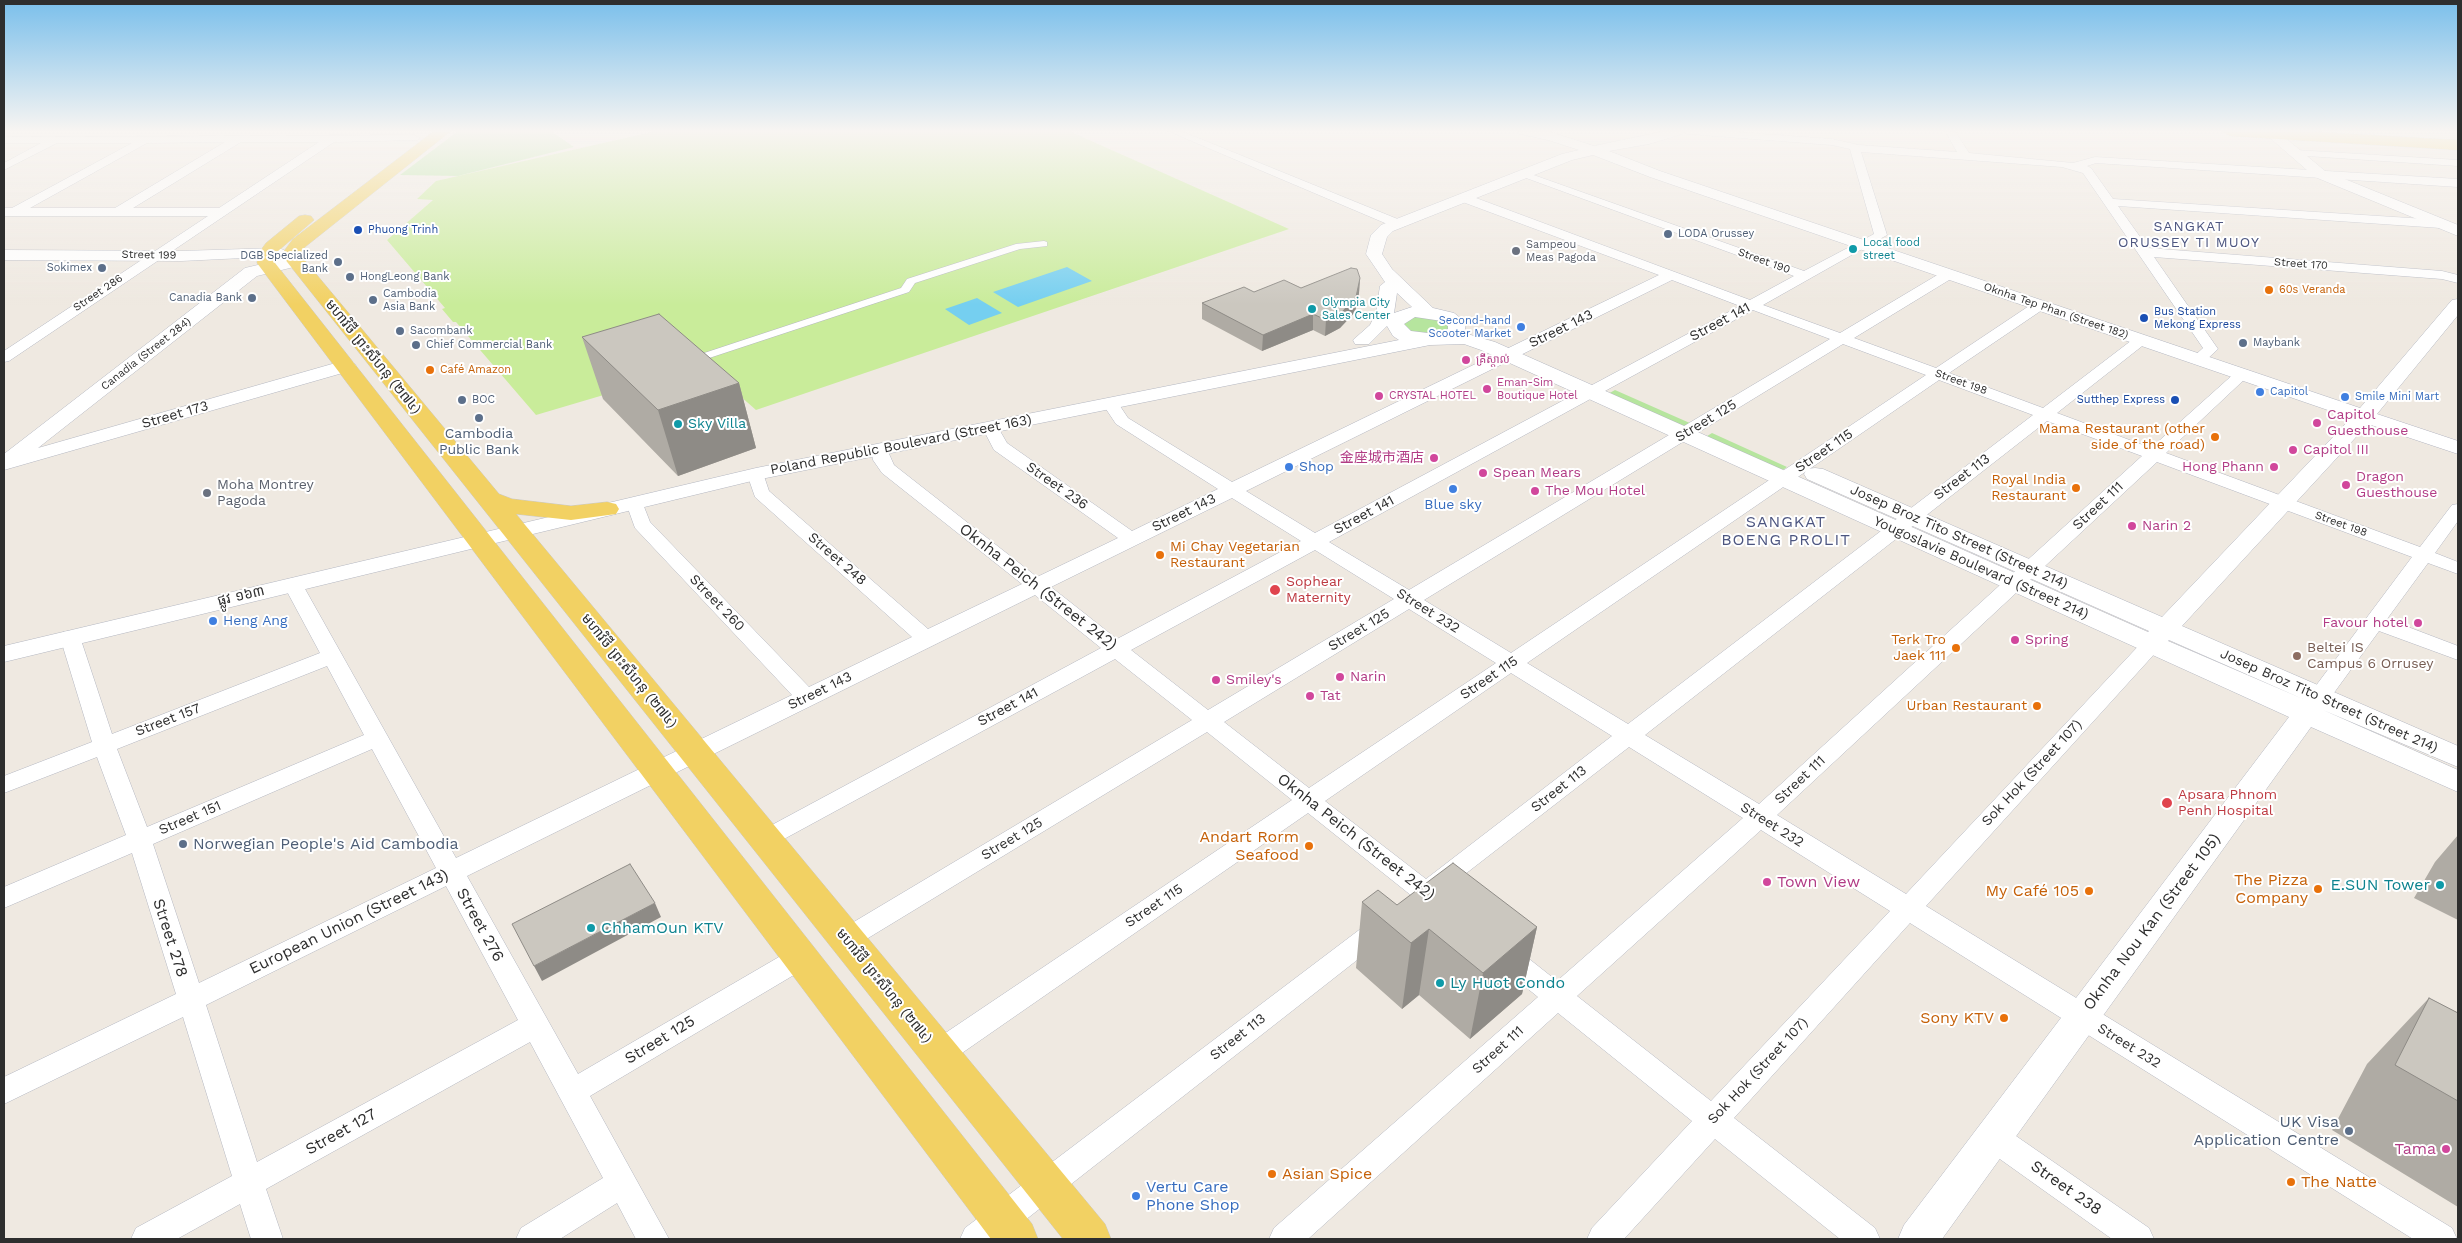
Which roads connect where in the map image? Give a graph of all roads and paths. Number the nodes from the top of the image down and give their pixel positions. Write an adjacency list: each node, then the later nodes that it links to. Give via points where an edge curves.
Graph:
1 (52, 189): 15 (street)
2 (156, 189): 16 (street)
3 (257, 189): 17 (street, Street 286)
4 (346, 189): 27 (main road, via 280,239)
5 (368, 189): 26 (main road, via 303,240)
6 (1314, 189): 18 (street)
7 (1487, 189): 13 (street)
8 (1563, 189): 30 (street, Street 190)
9 (1699, 189): 22 (street, Oknha Tep Phan (Street 182))
10 (1867, 189): 22 (street, Street 141, via 1882,235)
11 (2100, 189): 14 (street)
12 (2356, 189): 19 (street)
13 (1464, 198): 18 (street); 28 (street, Street 198)
14 (2109, 202): 19 (street); 23 (street)
15 (9, 212): 16 (street)
16 (118, 212): 17 (street)
17 (223, 212): 25 (street, Street 286)
18 (1396, 223): 31 (street, via 1379,235 1375,244 1374,254)
19 (2441, 224): 20 (street)
20 (2458, 231)
21 (1044, 244): 46 (street, via 1019,246 920,278 911,281 905,290)
22 (1863, 245): 29 (street, Oknha Tep Phan (Street 182)); 30 (street, Street 141)
23 (2144, 252): 32 (street, Street 170, via 2442,275); 45 (street, via 2211,349)
24 (4, 255): 25 (street, Street 199)
25 (156, 256): 27 (street, Street 199); 43 (street, Street 286)
26 (294, 256): 27 (street, Canadia (Street 284)); 63 (main road, មហាវិថី ព្រះសីហនុ (២៧៤))
27 (268, 261): 47 (main road, មហាវិថី ព្រះសីហនុ (២៧៤)); 59 (street, Canadia (Street 284))
28 (1673, 274): 33 (street, Street 198); 42 (street, Street 143)
29 (1949, 274): 35 (street, Oknha Tep Phan (Street 182)); 39 (street, Street 125)
30 (1806, 276): 33 (street, Street 141)
31 (1387, 279): 36 (street); 37 (street); 40 (street, via 1385,313 1377,328)
32 (2458, 279)
33 (1753, 304): 39 (street, Street 198); 50 (street, Street 141)
34 (2458, 304): 53 (street, Sok Hok (Street 107))
35 (2040, 305): 41 (street, Oknha Tep Phan (Street 182)); 48 (street, Street 115)
36 (1427, 312): 37 (street, Poland Republic Boulevard (Street 163), via 1413,312); 38 (street, via 1448,317)
37 (1398, 322): 38 (street, via 1406,336); 40 (street, Poland Republic Boulevard (Street 163))
38 (1443, 334): 42 (street, Yougoslavie Boulevard (Street 214)); 44 (street, Poland Republic Boulevard (Street 163))
39 (1843, 338): 48 (street, Street 198); 55 (street, Street 125)
40 (1362, 340): 44 (street, Poland Republic Boulevard (Street 163))
41 (2141, 340): 45 (street, Oknha Tep Phan (Street 182)); 52 (street, Street 113)
42 (1517, 351): 50 (street, Yougoslavie Boulevard (Street 214)); 62 (street, Street 143)
43 (4, 358)
44 (1326, 359): 51 (street, Poland Republic Boulevard (Street 163))
45 (2199, 359): 49 (street, Oknha Tep Phan (Street 182))
46 (690, 362)
47 (346, 366): 59 (street, Street 173); 71 (main road, មហាវិថី ព្រះសីហនុ (២៧៤))
48 (1938, 374): 52 (street, Street 198); 60 (street, Street 115)
49 (2242, 374): 53 (street, Oknha Tep Phan (Street 182)); 58 (street, Street 111)
50 (1601, 388): 55 (street, Yougoslavie Boulevard (Street 214)); 72 (street, Street 141)
51 (1110, 403): 54 (street, Poland Republic Boulevard (Street 163)); 62 (street, Street 232, via 1122,421)
52 (2045, 414): 58 (street, Street 198); 68 (street, Street 113)
53 (2364, 416): 56 (street, Oknha Tep Phan (Street 182)); 64 (street, Sok Hok (Street 107))
54 (990, 427): 57 (street, Poland Republic Boulevard (Street 163)); 70 (street, Street 236, via 1000,446)
55 (1692, 429): 60 (street, Yougoslavie Boulevard (Street 214)); 78 (street, Street 125)
56 (2458, 448)
57 (879, 449): 61 (street, Poland Republic Boulevard (Street 163)); 77 (street, Oknha Peich (Street 242), via 888,469)
58 (2154, 454): 64 (street, Street 198); 75 (street, Street 111)
59 (4, 464)
60 (1792, 473): 68 (street, Yougoslavie Boulevard (Street 214)); 87 (street, Street 115)
61 (756, 474): 65 (street, Poland Republic Boulevard (Street 163)); 82 (street, Street 248, via 761,492)
62 (1232, 490): 70 (street, Street 143); 72 (street, Street 232)
63 (488, 498): 66 (main road, via 508,506 571,512); 69 (main road, មហាវិថី ព្រះសីហនុ (២៧៤))
64 (2283, 502): 73 (street, Street 198); 81 (street, Sok Hok (Street 107))
65 (635, 503): 66 (street, Poland Republic Boulevard (Street 163)); 88 (street, Street 260, via 641,524)
66 (607, 509): 69 (street, Poland Republic Boulevard (Street 163))
67 (2458, 509): 73 (street, Oknha Nou Kan (Street 105))
68 (1903, 523): 75 (street, Yougoslavie Boulevard (Street 214)); 91 (street, Street 113)
69 (516, 531): 71 (street, Poland Republic Boulevard (Street 163)); 94 (main road, មហាវិថី ព្រះសីហនុ (២៧៤))
70 (1132, 539): 77 (street, Street 143)
71 (478, 540): 76 (street, ផ្លូវ ១៦៣); 96 (main road, មហាវិថី ព្រះសីហនុ (២៧៤))
72 (1315, 541): 78 (street, Street 232); 83 (street, Street 141)
73 (2424, 555): 74 (street, Street 198); 79 (street, Oknha Nou Kan (Street 105))
74 (2458, 568)
75 (2023, 576): 81 (street, Yougoslavie Boulevard (Street 214)); 100 (street, Street 111)
76 (293, 584): 80 (street, ផ្លូវ ១៦៣); 86 (street, Street 276)
77 (1037, 585): 82 (street, Street 143); 83 (street, Oknha Peich (Street 242))
78 (1409, 600): 87 (street, Street 232); 90 (street, Street 125)
79 (2375, 622): 84 (street); 89 (street, Oknha Nou Kan (Street 105))
80 (70, 637): 85 (street, ផ្លូវ ១៦៣); 93 (street, Street 278)
81 (2159, 637): 89 (street, Yougoslavie Boulevard (Street 214)); 106 (street, Sok Hok (Street 107))
82 (927, 639): 88 (street, Street 143)
83 (1117, 648): 90 (street, Oknha Peich (Street 242)); 101 (street, Street 141)
84 (2458, 653)
85 (4, 654)
86 (332, 656): 92 (street, Street 276); 93 (street, Street 157)
87 (1511, 663): 91 (street, Street 232); 99 (street, Street 115)
88 (807, 698): 94 (street, Street 143)
89 (2313, 705): 95 (street, Josep Broz Tito Street (Street 214)); 97 (street, Yougoslavie Boulevard (Street 214)); 113 (street, Oknha Nou Kan (Street 105))
90 (1208, 720): 99 (street, Oknha Peich (Street 242)); 108 (street, Street 125)
91 (1628, 736): 100 (street, Street 232); 105 (street, Street 113)
92 (377, 738): 102 (street, Street 151); 103 (street, Street 276)
93 (104, 745): 98 (street, Street 157); 102 (street, Street 278)
94 (694, 753): 96 (street, European Union (Street 143)); 101 (main road, មហាវិថី ព្រះសីហនុ (២៧៤))
95 (2458, 757)
96 (656, 772): 103 (street, European Union (Street 143)); 110 (main road, មហាវិថី ព្រះសីហនុ (២៧៤))
97 (2458, 782)
98 (4, 785)
99 (1309, 800): 105 (street, Oknha Peich (Street 242)); 115 (street, Street 115)
100 (1760, 817): 106 (street, Street 232); 111 (street, Street 111)
101 (765, 839): 108 (main road, មហាវិថី ព្រះសីហនុ (២៧៤))
102 (140, 840): 104 (street, Street 151); 112 (street, Street 278)
103 (451, 872): 112 (street, European Union (Street 143)); 114 (street, Street 276)
104 (4, 898)
105 (1410, 904): 107 (street, Oknha Peich (Street 242)); 122 (street, Street 113)
106 (1907, 908): 113 (street, Street 232); 118 (street, Sok Hok (Street 107))
107 (1457, 917)
108 (846, 939): 115 (main road, មហាវិថី ព្រះសីហនុ (២៧៤))
109 (1488, 941): 111 (street)
110 (800, 958): 117 (street, Street 125); 123 (main road, មហាវិថី ព្រះសីហនុ (២៧៤))
111 (1557, 996): 118 (street); 129 (street, Street 111)
112 (190, 1000): 116 (street, European Union (Street 143)); 120 (street, Street 278)
113 (2082, 1017): 119 (street, Oknha Nou Kan (Street 105)); 134 (street, Street 232)
114 (535, 1024): 117 (street, Street 276); 120 (street, Street 127)
115 (939, 1054): 122 (main road, មហាវិថី ព្រះសីហនុ (២៧៤))
116 (4, 1091)
117 (572, 1092): 121 (street, Street 276)
118 (1713, 1120): 130 (street, Sok Hok (Street 107)); 131 (street)
119 (1993, 1137): 132 (street, Oknha Nou Kan (Street 105)); 133 (street, Street 238)
120 (249, 1183): 124 (street, Street 127); 125 (street, Street 278)
121 (622, 1183): 126 (street); 127 (street, Street 276)
122 (1046, 1186): 123 (street, Street 113); 128 (main road, មហាវិថី ព្រះសីហនុ (២៧៤))
123 (998, 1233)
124 (147, 1239)
125 (267, 1239)
126 (532, 1239)
127 (653, 1239)
128 (1090, 1239)
129 (1285, 1239)
130 (1603, 1239)
131 (1864, 1239)
132 (1918, 1239)
133 (2138, 1239)
134 (2441, 1239)

